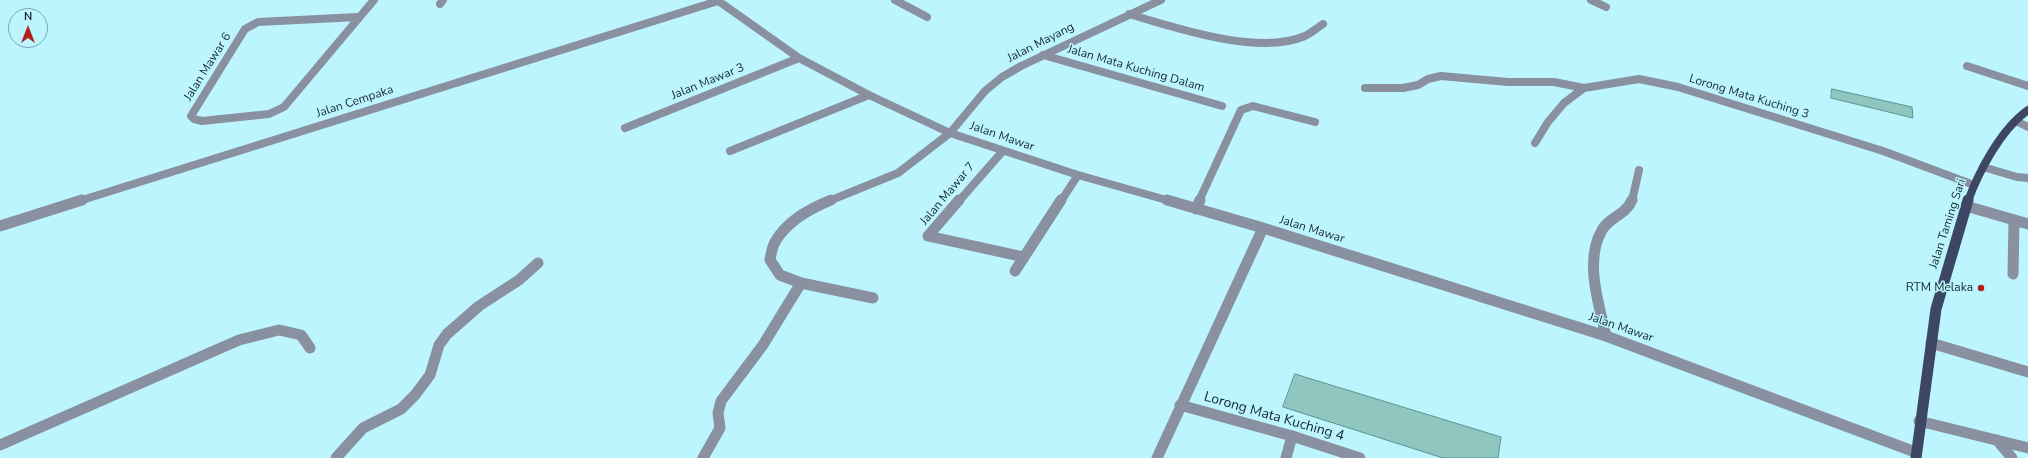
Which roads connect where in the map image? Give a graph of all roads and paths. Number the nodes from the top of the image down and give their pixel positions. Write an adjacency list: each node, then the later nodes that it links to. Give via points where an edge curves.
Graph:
1 (374, 0): 8 (street, Jalan Mawar 6)
2 (717, 0): 12 (street, Jalan Mawar); 37 (street, Jalan Cempaka)
3 (895, 0): 9 (street)
4 (1161, 0): 7 (street, Jalan Mayang)
5 (1590, 0): 6 (street)
6 (1606, 8)
7 (1129, 14): 10 (street, via 1234,41 1280,41 1302,38 1316,32); 11 (street, Jalan Mayang)
8 (358, 17): 8 (street, Jalan Mawar 6, via 284,107 269,114 202,121 192,116 245,29 251,24)
9 (927, 17)
10 (1323, 24)
11 (1043, 55): 18 (street, Jalan Mata Kuching Dalam); 24 (street, Jalan Mayang, via 1008,73 985,91)
12 (800, 58): 17 (street, Jalan Mawar); 23 (street, Jalan Mawar 3)
13 (1967, 66): 14 (street)
14 (2028, 86)
15 (1365, 88): 16 (street, via 1403,88 1442,76 1508,82 1554,82)
16 (1584, 88): 25 (street, Lorong Mata Kuching 3, via 1564,103); 32 (street, Lorong Mata Kuching 3, via 1639,79 1678,87 1883,151)
17 (869, 95): 24 (street, Jalan Mawar); 26 (street)
18 (1222, 106)
19 (2028, 110): 20 (main road, Jalan Taming Sari)
20 (2016, 121): 22 (street); 28 (main road, Jalan Taming Sari)
21 (1315, 122): 34 (street, via 1254,106 1241,110)
22 (2028, 127)
23 (625, 128)
24 (950, 133): 27 (street, Jalan Mawar); 43 (street, Jalan Mayang, via 898,173 827,202 806,212 788,225 774,244 770,260 780,275)
25 (1535, 143)
26 (730, 151)
27 (1002, 152): 30 (street, Jalan Mawar); 39 (street, Jalan Mawar 7, via 928,236)
28 (1983, 167): 31 (street); 32 (main road, Jalan Taming Sari)
29 (1639, 170): 45 (street, via 1634,193 1627,208 1602,229 1596,247 1594,265)
30 (1078, 175): 34 (street, Jalan Mawar); 39 (street)
31 (2028, 178)
32 (1974, 185): 33 (main road, Jalan Taming Sari)
33 (1966, 206): 35 (street); 46 (main road, Jalan Taming Sari, via 1936,309)
34 (1196, 209): 38 (street, Jalan Mawar)
35 (2014, 220): 36 (street); 42 (street)
36 (2028, 224)
37 (0, 226)
38 (1263, 228): 45 (street, Jalan Mawar); 49 (street)
39 (1024, 257): 41 (street)
40 (538, 264): 56 (street, via 518,283 474,309 452,330 435,353 431,375 422,387 398,411 367,425)
41 (1015, 271)
42 (2013, 274)
43 (801, 283): 44 (street, Jalan Mayang); 57 (street, via 763,345 721,401 718,413 720,428)
44 (873, 298)
45 (1606, 336): 55 (street, Jalan Mawar)
46 (1931, 343): 48 (street); 50 (main road, Jalan Taming Sari)
47 (310, 348): 53 (street, via 301,335 279,330 239,340)
48 (2028, 372)
49 (1180, 405): 51 (street, Lorong Mata Kuching 4); 58 (street)
50 (1920, 421): 52 (street); 55 (main road, Jalan Taming Sari)
51 (1292, 436): 59 (street); 60 (street, Lorong Mata Kuching 4)
52 (1997, 440): 54 (street); 61 (street)
53 (0, 445)
54 (2028, 448)
55 (1916, 455)
56 (336, 458)
57 (703, 458)
58 (1157, 458)
59 (1286, 458)
60 (1360, 458)
61 (2012, 458)

